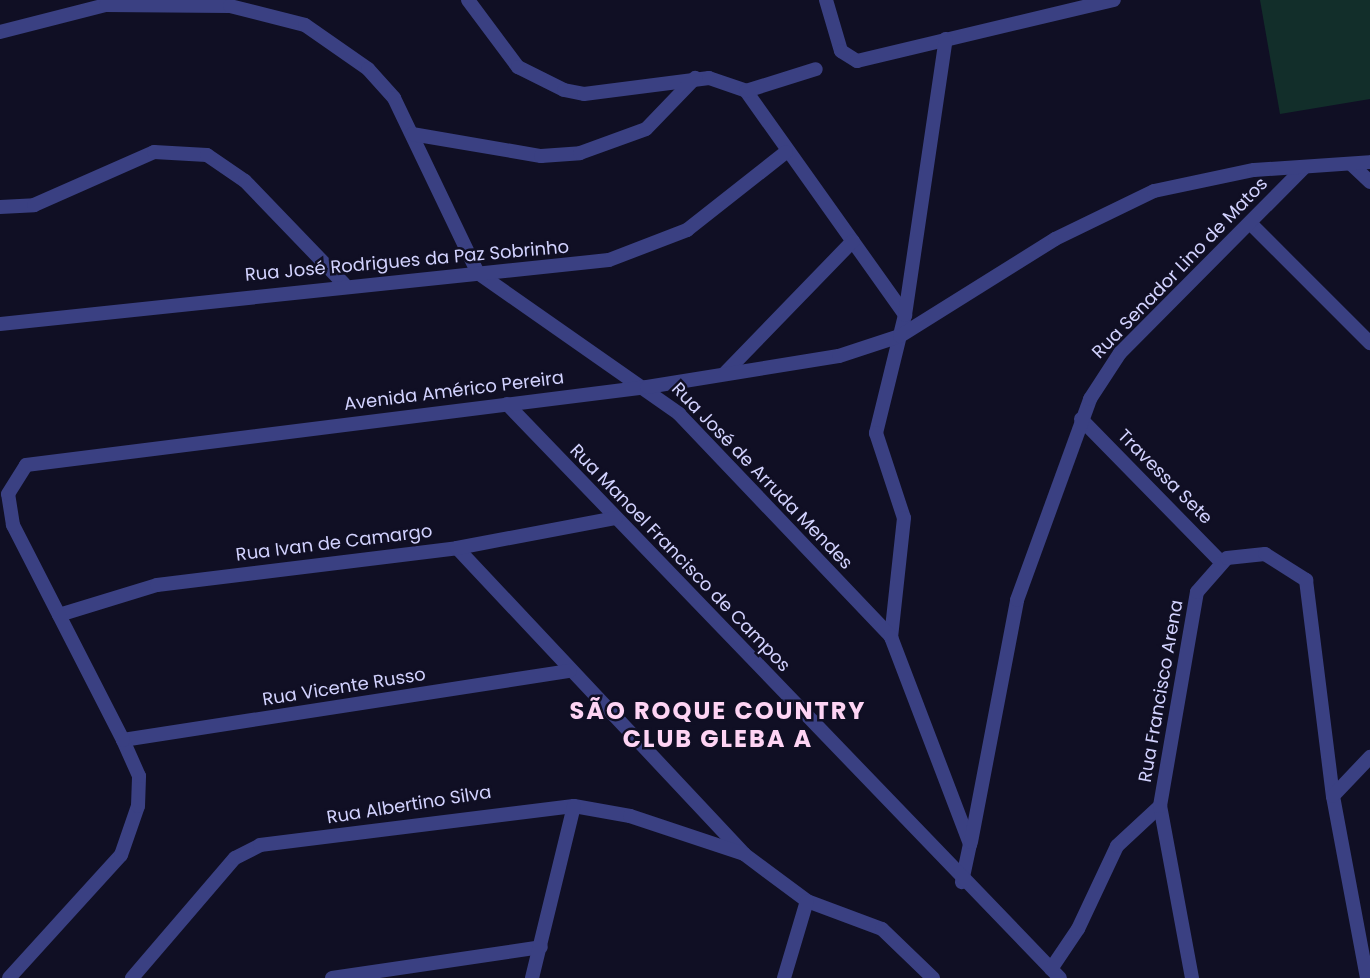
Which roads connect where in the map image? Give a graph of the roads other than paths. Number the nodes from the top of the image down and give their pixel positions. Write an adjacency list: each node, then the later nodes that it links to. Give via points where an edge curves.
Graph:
1 (124, 0): 5 (street)
2 (468, 0): 9 (street, via 519,66 564,90 584,94)
3 (826, 0): 7 (street, via 848,59)
4 (1114, 0): 7 (street)
5 (106, 5): 6 (street); 11 (street, via 230,6 299,23 368,69)
6 (0, 32)
7 (946, 39): 22 (street)
8 (816, 69): 10 (street)
9 (695, 78): 10 (street, via 722,79); 11 (street, via 646,130 580,153 541,156)
10 (746, 91): 12 (street)
11 (412, 134): 20 (street)
12 (786, 152): 19 (street); 20 (street, Rua José Rodrigues da Paz Sobrinho, via 687,230 645,251 573,266)
13 (1370, 162): 14 (street, Avenida Américo Pereira)
14 (1352, 165): 15 (street, Avenida Américo Pereira); 16 (street)
15 (1304, 169): 18 (street, Rua Senador Lino de Matos); 24 (street, Avenida Américo Pereira, via 1254,170 1154,191 1055,239)
16 (1370, 182)
17 (0, 207): 21 (street, via 34,205 154,152 207,155 245,181)
18 (1251, 223): 25 (street); 29 (street, Rua Senador Lino de Matos, via 1120,353)
19 (853, 241): 22 (street); 26 (street)
20 (478, 273): 21 (street, Rua José Rodrigues da Paz Sobrinho); 27 (street, Rua José de Arruda Mendes)
21 (344, 284): 23 (street, Rua José Rodrigues da Paz Sobrinho)
22 (905, 315): 24 (street)
23 (0, 324)
24 (900, 336): 26 (street, Avenida Américo Pereira, via 813,362); 34 (street, via 876,433 904,518)
25 (1370, 343)
26 (724, 374): 27 (street, Avenida Américo Pereira)
27 (647, 387): 28 (street, Avenida Américo Pereira); 34 (street, Rua José de Arruda Mendes)
28 (507, 404): 30 (street, Rua Manoel Francisco de Campos); 33 (street, Avenida Américo Pereira, via 42,459 14,477 8,494 13,525)
29 (1081, 419): 32 (street, Travessa Sete); 41 (street, Rua Senador Lino de Matos, via 1017,600)
30 (616, 519): 31 (street, Rua Ivan de Camargo); 43 (street, Rua Manoel Francisco de Campos)
31 (457, 548): 33 (street, Rua Ivan de Camargo, via 157,585); 35 (street)
32 (1221, 562): 38 (street, via 1265,554 1307,580); 40 (street, Rua Francisco Arena, via 1198,592)
33 (58, 615): 36 (street)
34 (891, 637): 41 (street, Rua José de Arruda Mendes)
35 (570, 671): 36 (street, Rua Vicente Russo); 42 (street)
36 (123, 740): 48 (street, via 139,776 137,823 102,879)
37 (1370, 757): 38 (street)
38 (1333, 796): 55 (street)
39 (574, 806): 42 (street, Rua Albertino Silva, via 630,816); 45 (street); 49 (street, Rua Albertino Silva, via 260,845 235,858)
40 (1160, 806): 46 (street, via 1117,846); 54 (street, Rua Francisco Arena)
41 (971, 844): 43 (street)
42 (744, 853): 44 (street)
43 (962, 882): 46 (street, Rua Manoel Francisco de Campos)
44 (807, 901): 52 (street); 53 (street, via 882,929)
45 (541, 947): 47 (street); 51 (street)
46 (1055, 973)
47 (390, 974): 50 (street)
48 (9, 978)
49 (132, 978)
50 (332, 978)
51 (532, 978)
52 (784, 978)
53 (933, 978)
54 (1192, 978)
55 (1367, 978)

